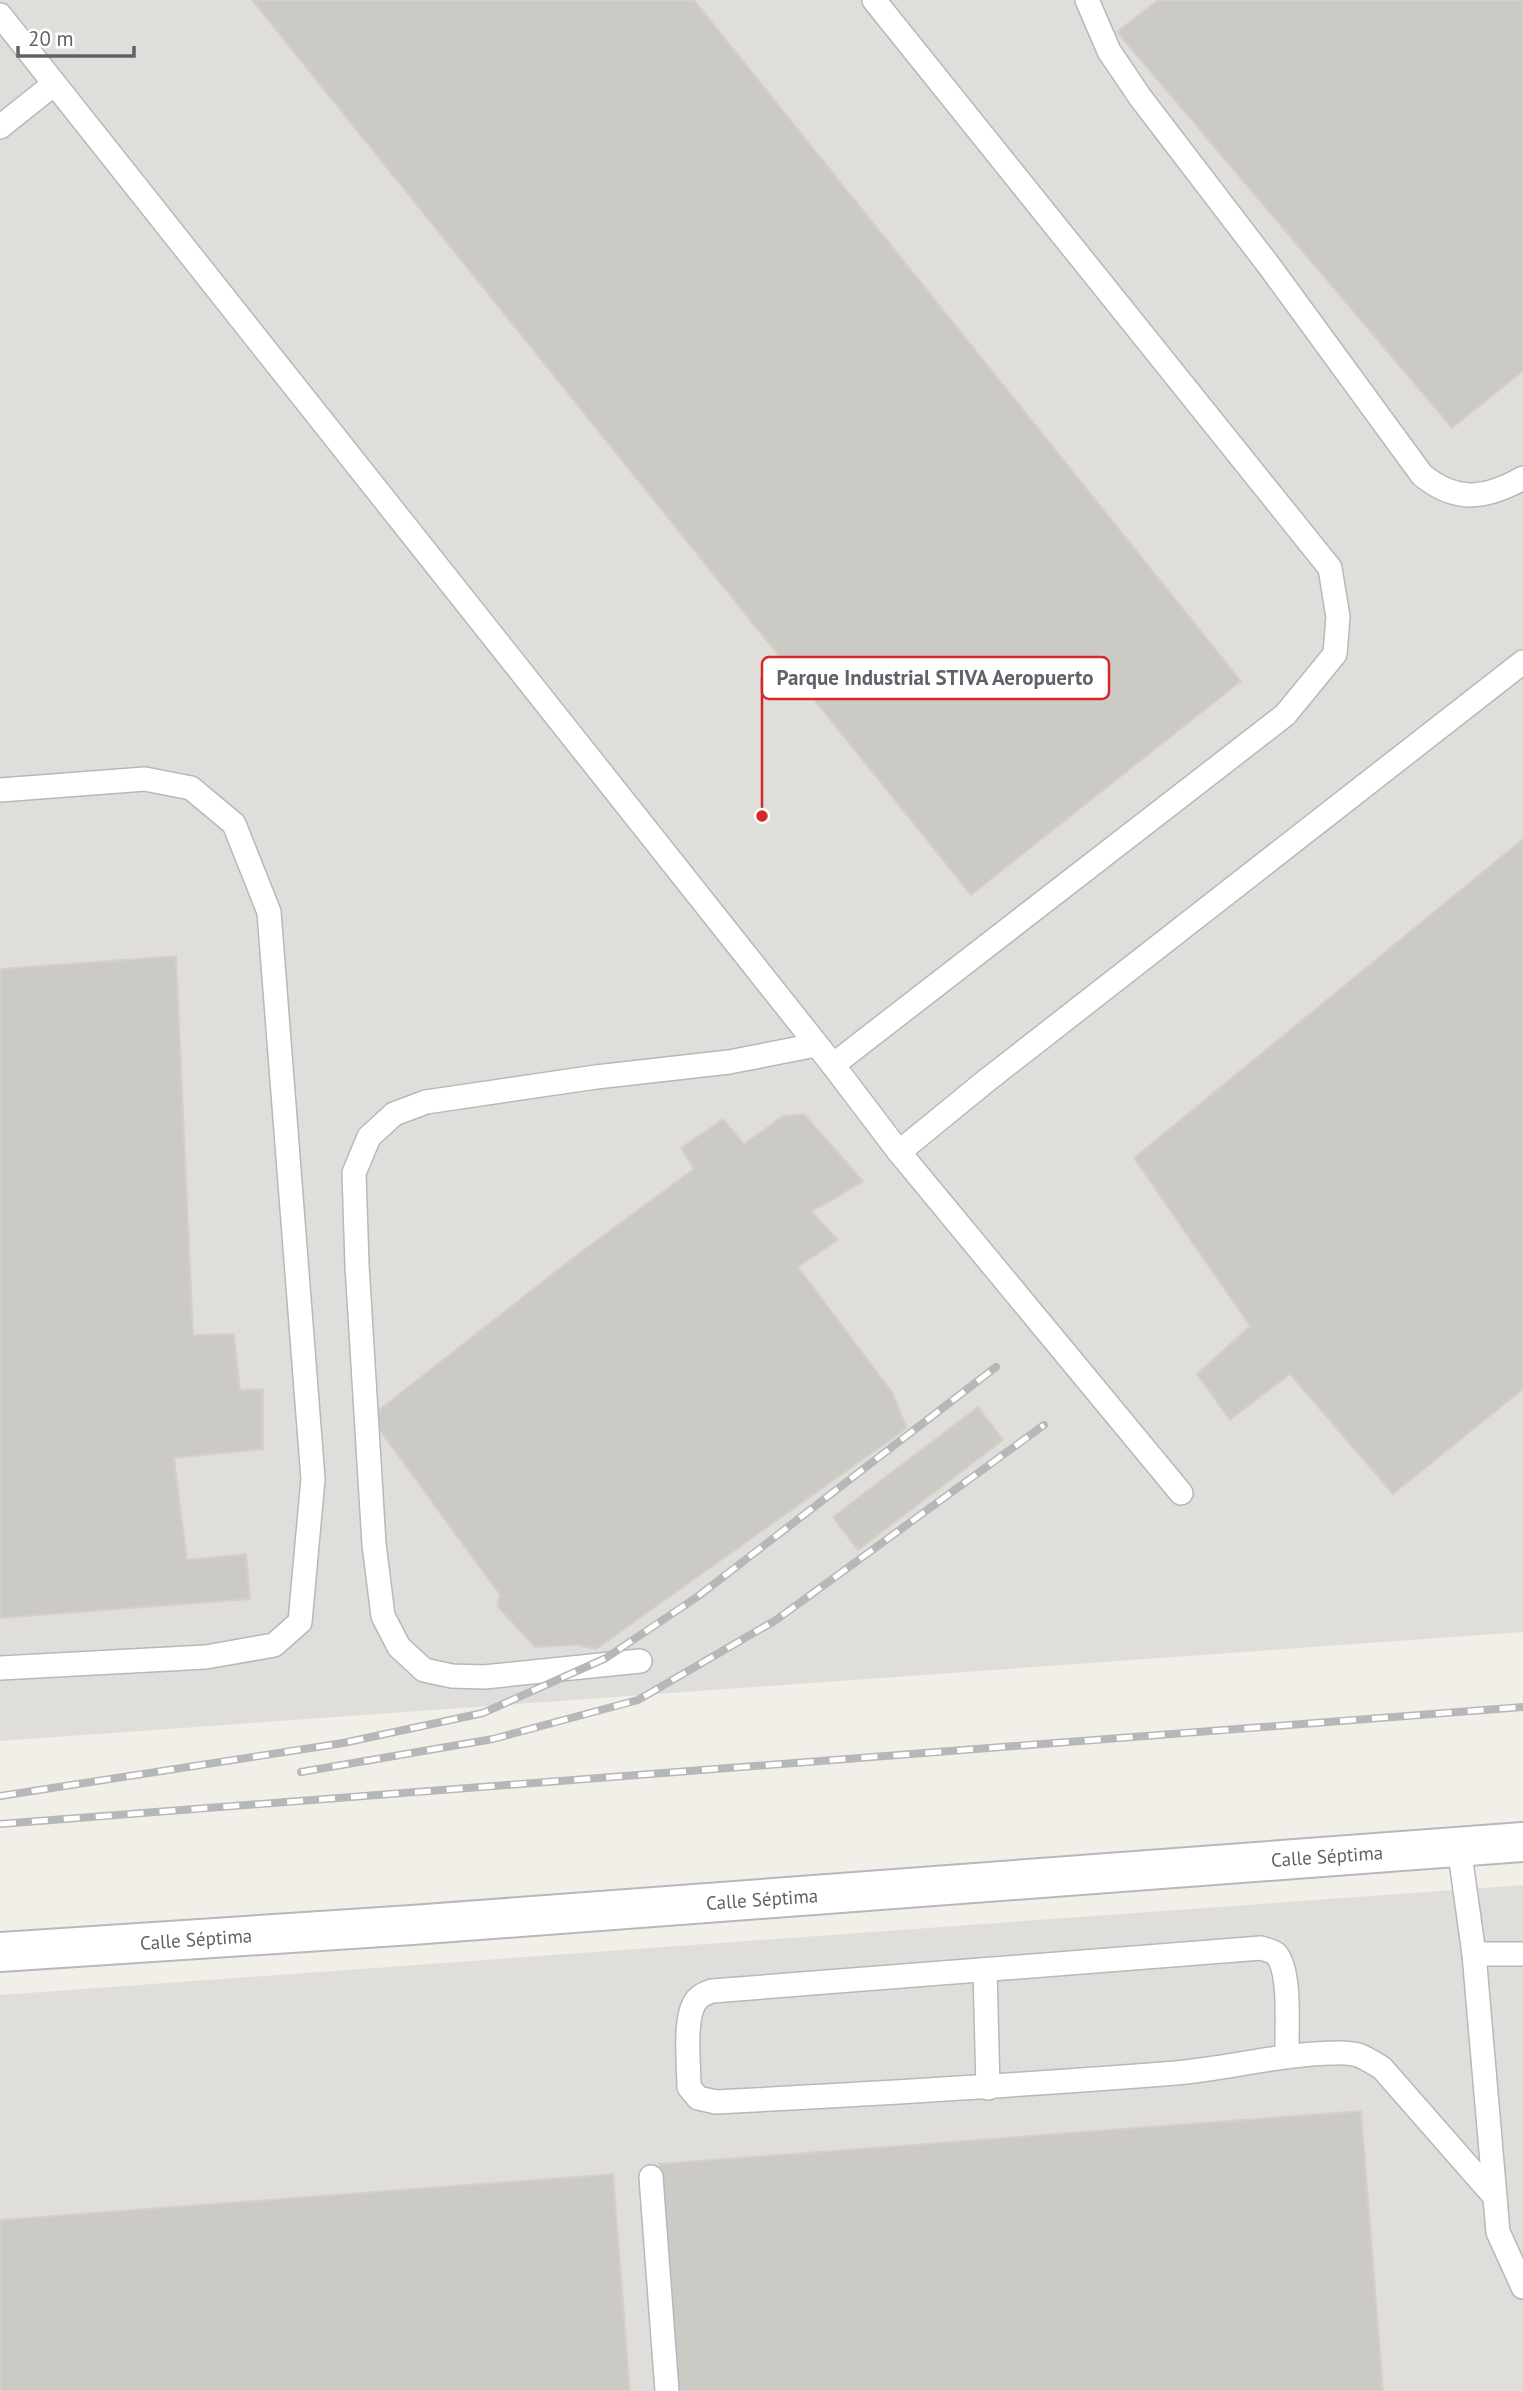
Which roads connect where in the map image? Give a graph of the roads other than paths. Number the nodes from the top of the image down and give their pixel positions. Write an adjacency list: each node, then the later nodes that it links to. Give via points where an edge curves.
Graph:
1 (874, 0): 10 (lane, via 1331,568 1338,617 1335,654 1285,715)
2 (1087, 0): 6 (lane, via 1109,51 1140,97 1422,475 1455,494 1477,495)
3 (0, 15): 4 (lane)
4 (54, 84): 5 (lane); 9 (lane)
5 (0, 127)
6 (1523, 478)
7 (1523, 662): 11 (lane)
8 (0, 790): 14 (lane, via 145,779 191,788 234,824 269,912 313,1479 300,1622 274,1645 206,1657)
9 (816, 1045): 10 (lane); 13 (lane, via 729,1062 426,1102 394,1114 369,1137 354,1173 374,1544 383,1616 399,1647 424,1670 452,1676 484,1677)
10 (832, 1065): 11 (lane)
11 (899, 1152): 12 (lane)
12 (1181, 1493)
13 (640, 1661)
14 (0, 1668)
15 (1523, 1842): 16 (street, Calle Séptima)
16 (1459, 1847): 17 (street, Calle Séptima); 18 (lane)
17 (0, 1952)
18 (1474, 1954): 19 (lane); 24 (lane)
19 (1523, 1954)
20 (985, 1970): 21 (lane, via 1261,1948 1275,1952 1285,1980); 22 (lane); 22 (lane, via 727,1989 700,1996 690,2022 689,2087 698,2098 716,2102)
21 (1287, 2057): 22 (lane, via 1214,2070); 24 (lane, via 1359,2054 1382,2068)
22 (988, 2088)
23 (652, 2177): 26 (lane)
24 (1495, 2197): 25 (lane, via 1498,2232)
25 (1523, 2287)
26 (667, 2391)

